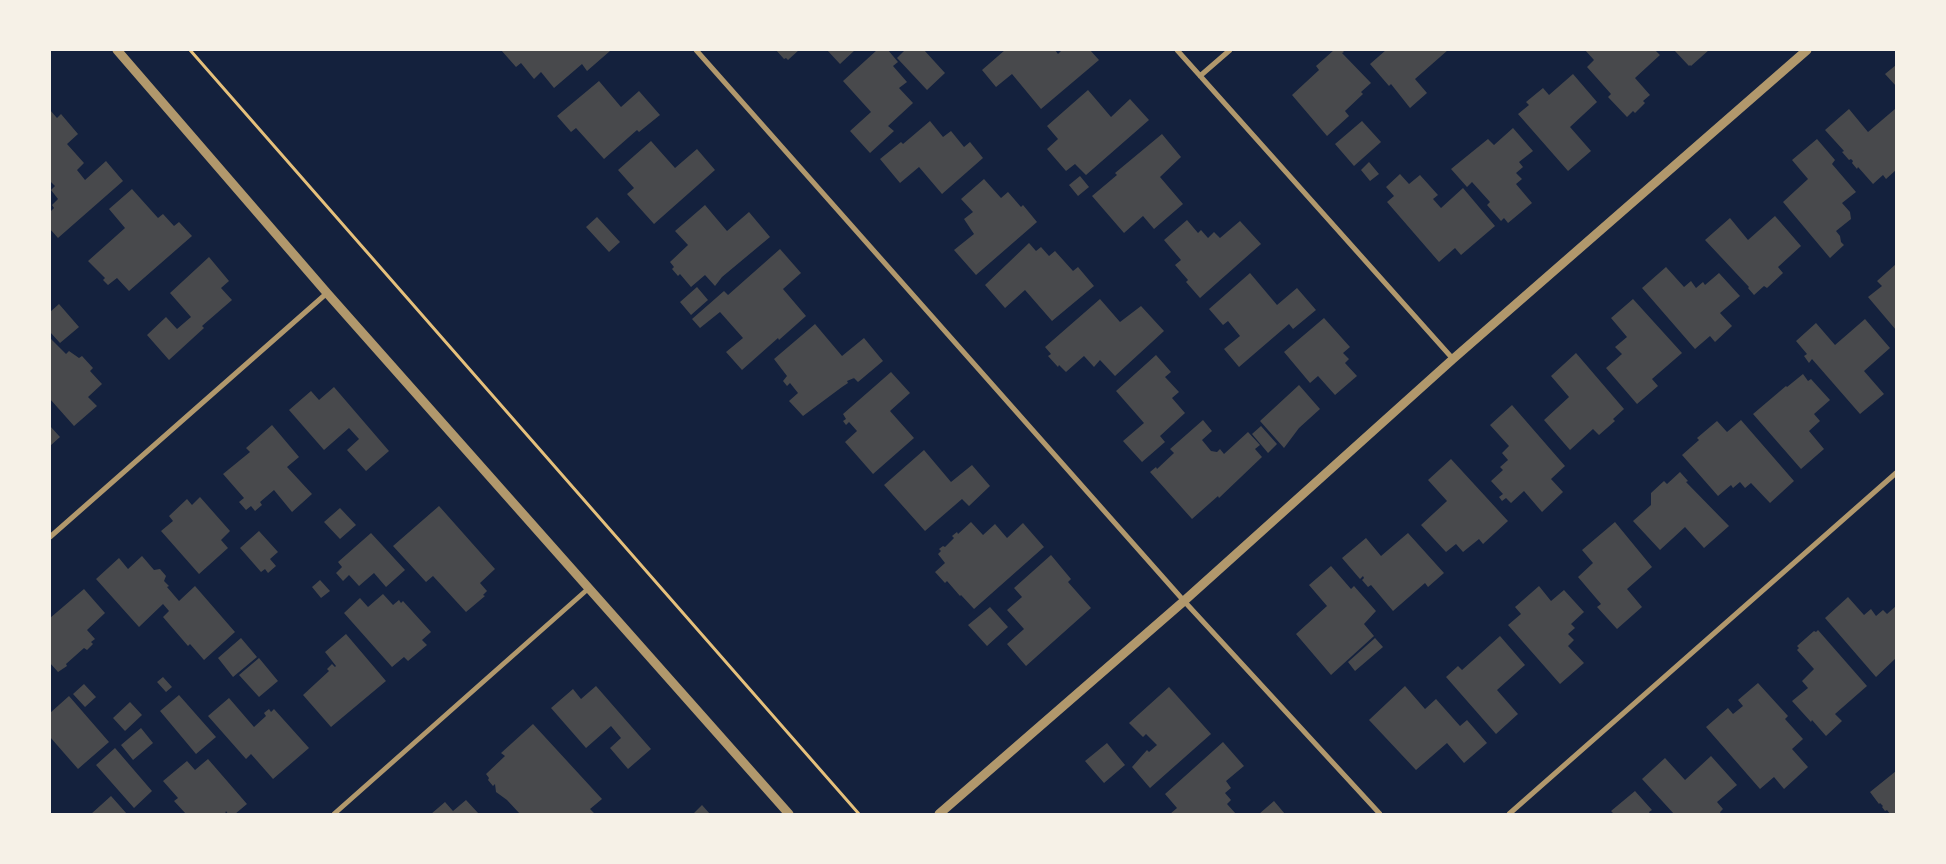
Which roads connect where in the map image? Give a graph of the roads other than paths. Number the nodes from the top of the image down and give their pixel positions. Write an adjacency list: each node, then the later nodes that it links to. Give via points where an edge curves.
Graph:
1 (117, 50): 7 (street)
2 (696, 50): 12 (street)
3 (1177, 50): 6 (street)
4 (1230, 50): 6 (street)
5 (1808, 50): 8 (street)
6 (1200, 76): 8 (street)
7 (328, 293): 10 (street); 11 (street)
8 (1453, 359): 12 (street)
9 (1896, 473): 17 (street)
10 (50, 537)
11 (589, 588): 13 (street); 14 (street)
12 (1184, 601): 15 (street); 16 (street)
13 (334, 814)
14 (789, 814)
15 (939, 814)
16 (1380, 814)
17 (1509, 814)

